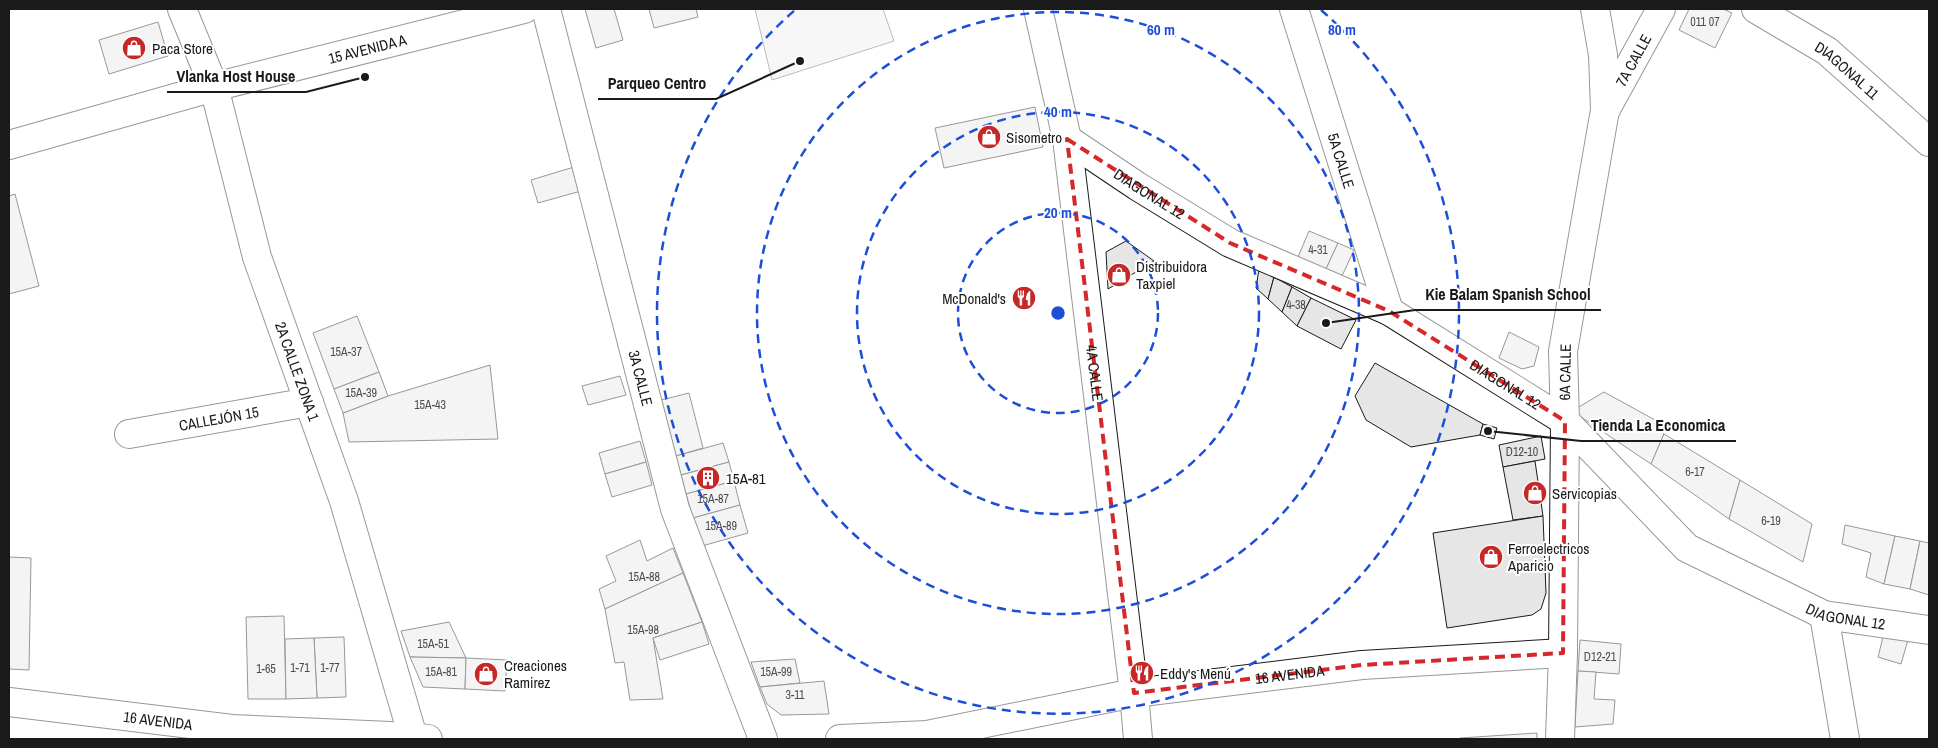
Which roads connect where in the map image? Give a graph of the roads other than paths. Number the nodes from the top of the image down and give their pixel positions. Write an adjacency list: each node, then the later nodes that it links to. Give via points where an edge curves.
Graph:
1 (182, 9): 9 (street, 2A CALLE ZONA 1)
2 (524, 9): 9 (street, 15 AVENIDA A)
3 (546, 9): 24 (street, 3A CALLE, via 675,509)
4 (1038, 9): 11 (street, 4A CALLE)
5 (1294, 9): 14 (street, 5A CALLE)
6 (1596, 9): 10 (street, 6A CALLE, via 1603,55)
7 (1661, 9): 10 (street, 7A CALLE)
8 (1756, 9): 12 (street, DIAGONAL 11, via 1827,51)
9 (214, 87): 13 (street, 15 AVENIDA A); 15 (street, 2A CALLE ZONA 1, via 258,257)
10 (1605, 110): 16 (street, 6A CALLE, via 1563,351)
11 (1067, 139): 14 (street, DIAGONAL 12, via 1230,243); 21 (street, 4A CALLE)
12 (1929, 142)
13 (9, 145)
14 (1388, 311): 16 (street, DIAGONAL 12)
15 (310, 402): 17 (street, CALLEJÓN 15); 23 (street, 2A CALLE ZONA 1)
16 (1564, 421): 18 (street, DIAGONAL 12, via 1687,548); 20 (street, 6A CALLE)
17 (129, 434)
18 (1824, 615): 19 (street, DIAGONAL 12); 28 (street)
19 (1929, 630)
20 (1563, 653): 21 (street, 16 AVENIDA, via 1362,665); 27 (street, 6A CALLE)
21 (1134, 693): 25 (street, 16 AVENIDA, via 927,735); 26 (street, 4A CALLE)
22 (9, 702): 23 (street, 16 AVENIDA, via 232,729)
23 (420, 738)
24 (763, 739)
25 (840, 739)
26 (1138, 739)
27 (1560, 739)
28 (1845, 739)

